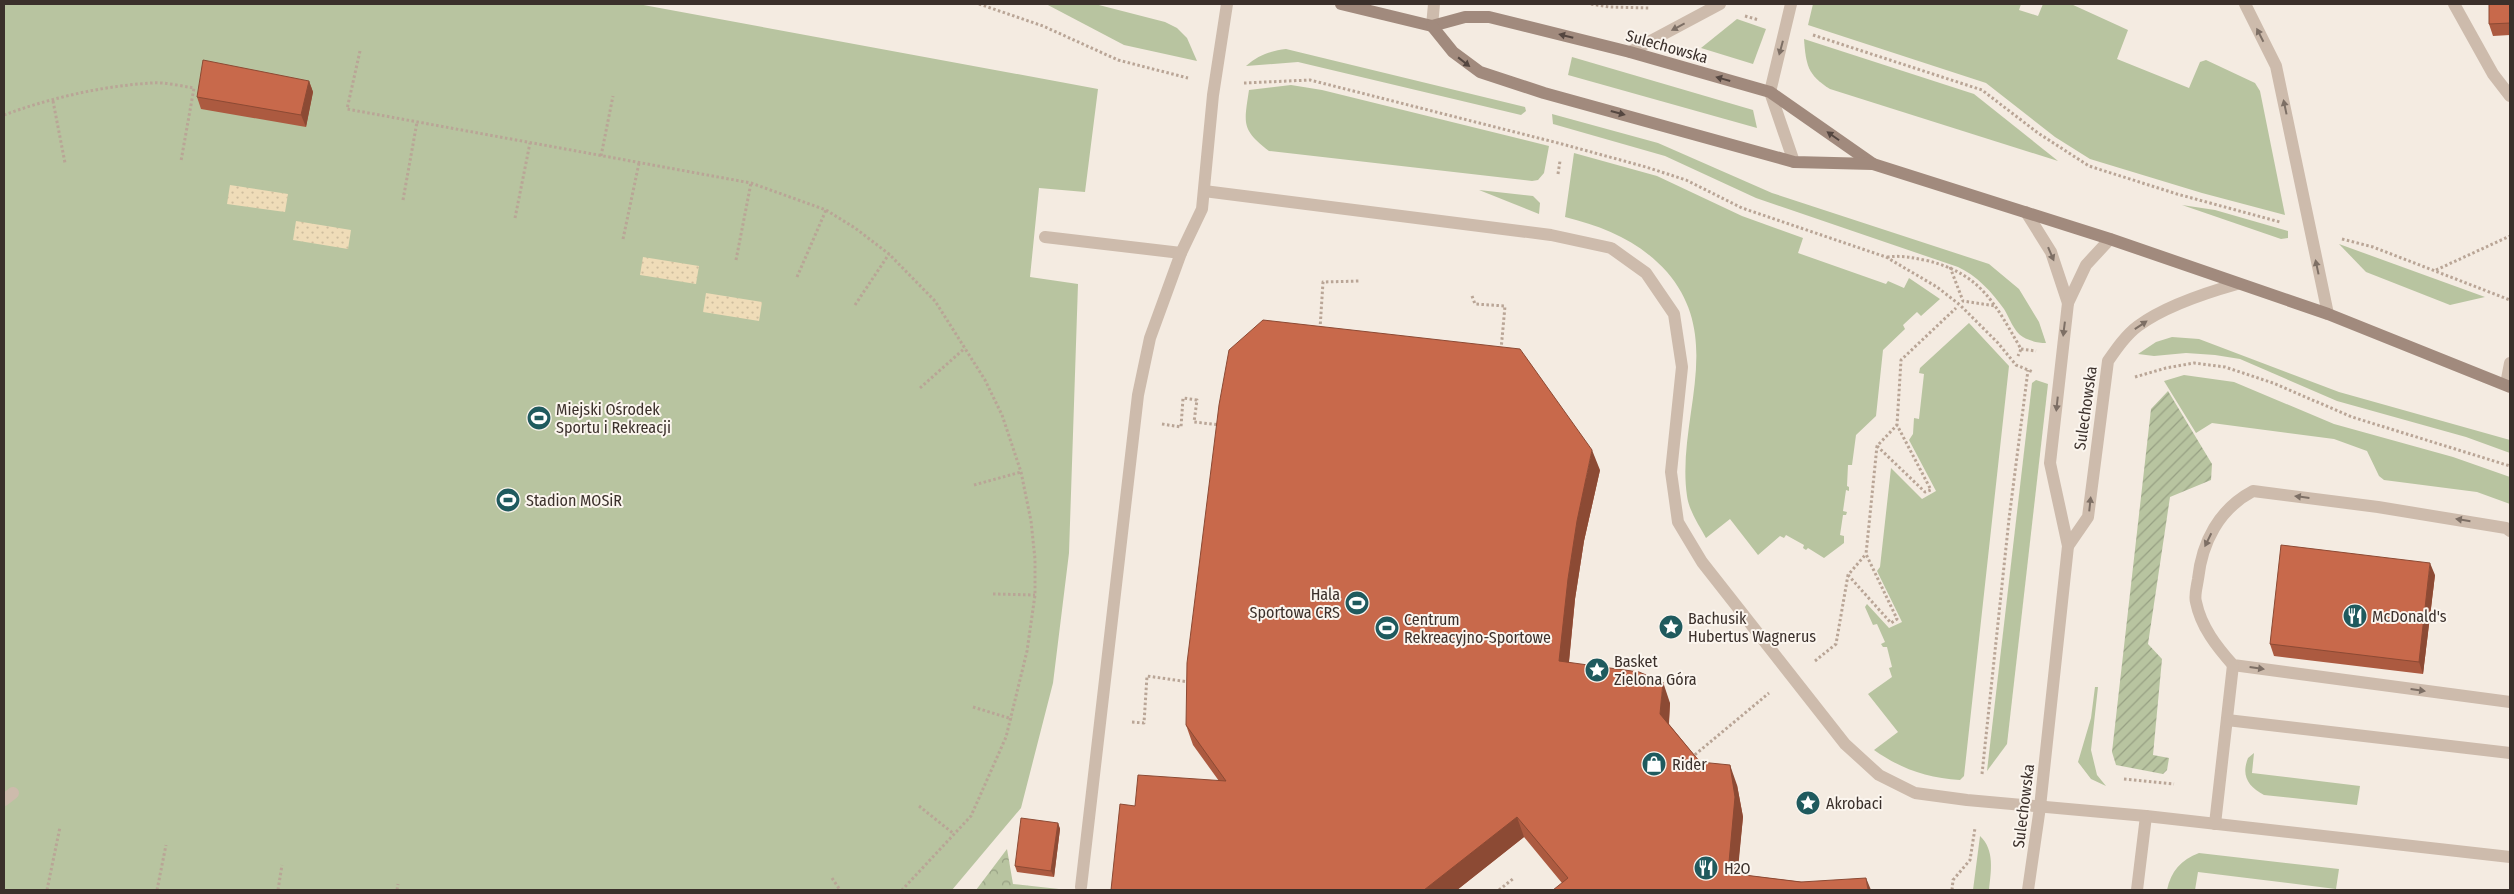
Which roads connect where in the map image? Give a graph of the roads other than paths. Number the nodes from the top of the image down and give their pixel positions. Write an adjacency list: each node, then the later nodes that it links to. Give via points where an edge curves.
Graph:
1 (1227, 4): 14 (street)
2 (1341, 4): 8 (street, Sulechowska)
3 (1434, 4): 8 (street)
4 (1792, 4): 10 (street, one-way to 10)
5 (2245, 4): 21 (street, one-way to 5, via 2276,66)
6 (2454, 4): 11 (street, via 2493,74)
7 (1718, 6): 9 (street, one-way to 9)
8 (1432, 26): 9 (street, Sulechowska, one-way to 8, via 1489,17 1465,17); 12 (street, Sulechowska, one-way to 12, via 1453,52 1480,72 1544,93)
9 (1630, 52): 10 (street, Sulechowska, one-way to 9)
10 (1770, 92): 12 (street); 13 (street, Sulechowska, one-way to 10)
11 (2510, 96)
12 (1794, 162): 13 (street, Sulechowska)
13 (1873, 164): 15 (street, Sulechowska)
14 (1204, 191): 18 (street, via 1202,209); 30 (street, via 1551,234 1611,248 1646,273 1674,314 1682,367 1670,472 1678,522 1702,562 1845,744 1879,776 1914,793)
15 (2026, 212): 17 (street, Sulechowska); 20 (street, Sulechowska, one-way to 20, via 2051,252)
16 (1045, 237): 18 (street)
17 (2110, 239): 19 (street, Sulechowska); 20 (street, Sulechowska, via 2086,265)
18 (1181, 253): 34 (street, via 1150,338 1138,395)
19 (2237, 284): 21 (street, Sulechowska); 25 (street, Sulechowska, one-way to 19, via 2088,517 2108,361 2138,326 2194,296)
20 (2068, 303): 25 (street, Sulechowska, one-way to 25, via 2050,463)
21 (2328, 314): 23 (street, Sulechowska)
22 (2510, 363): 23 (street)
23 (2509, 386)
24 (2510, 530): 26 (street, one-way to 26, via 2387,508 2253,491 2236,500 2207,539 2200,562 2195,601 2211,639)
25 (2068, 546): 30 (street, Sulechowska)
26 (2233, 665): 27 (street, one-way to 27); 28 (street)
27 (2510, 702)
28 (2227, 720): 29 (street); 32 (street)
29 (2510, 750)
30 (2040, 806): 31 (street); 35 (street, Sulechowska)
31 (2146, 816): 32 (street); 36 (street)
32 (2215, 824): 33 (street)
33 (2510, 857)
34 (1081, 887)
35 (2028, 890)
36 (2137, 890)

